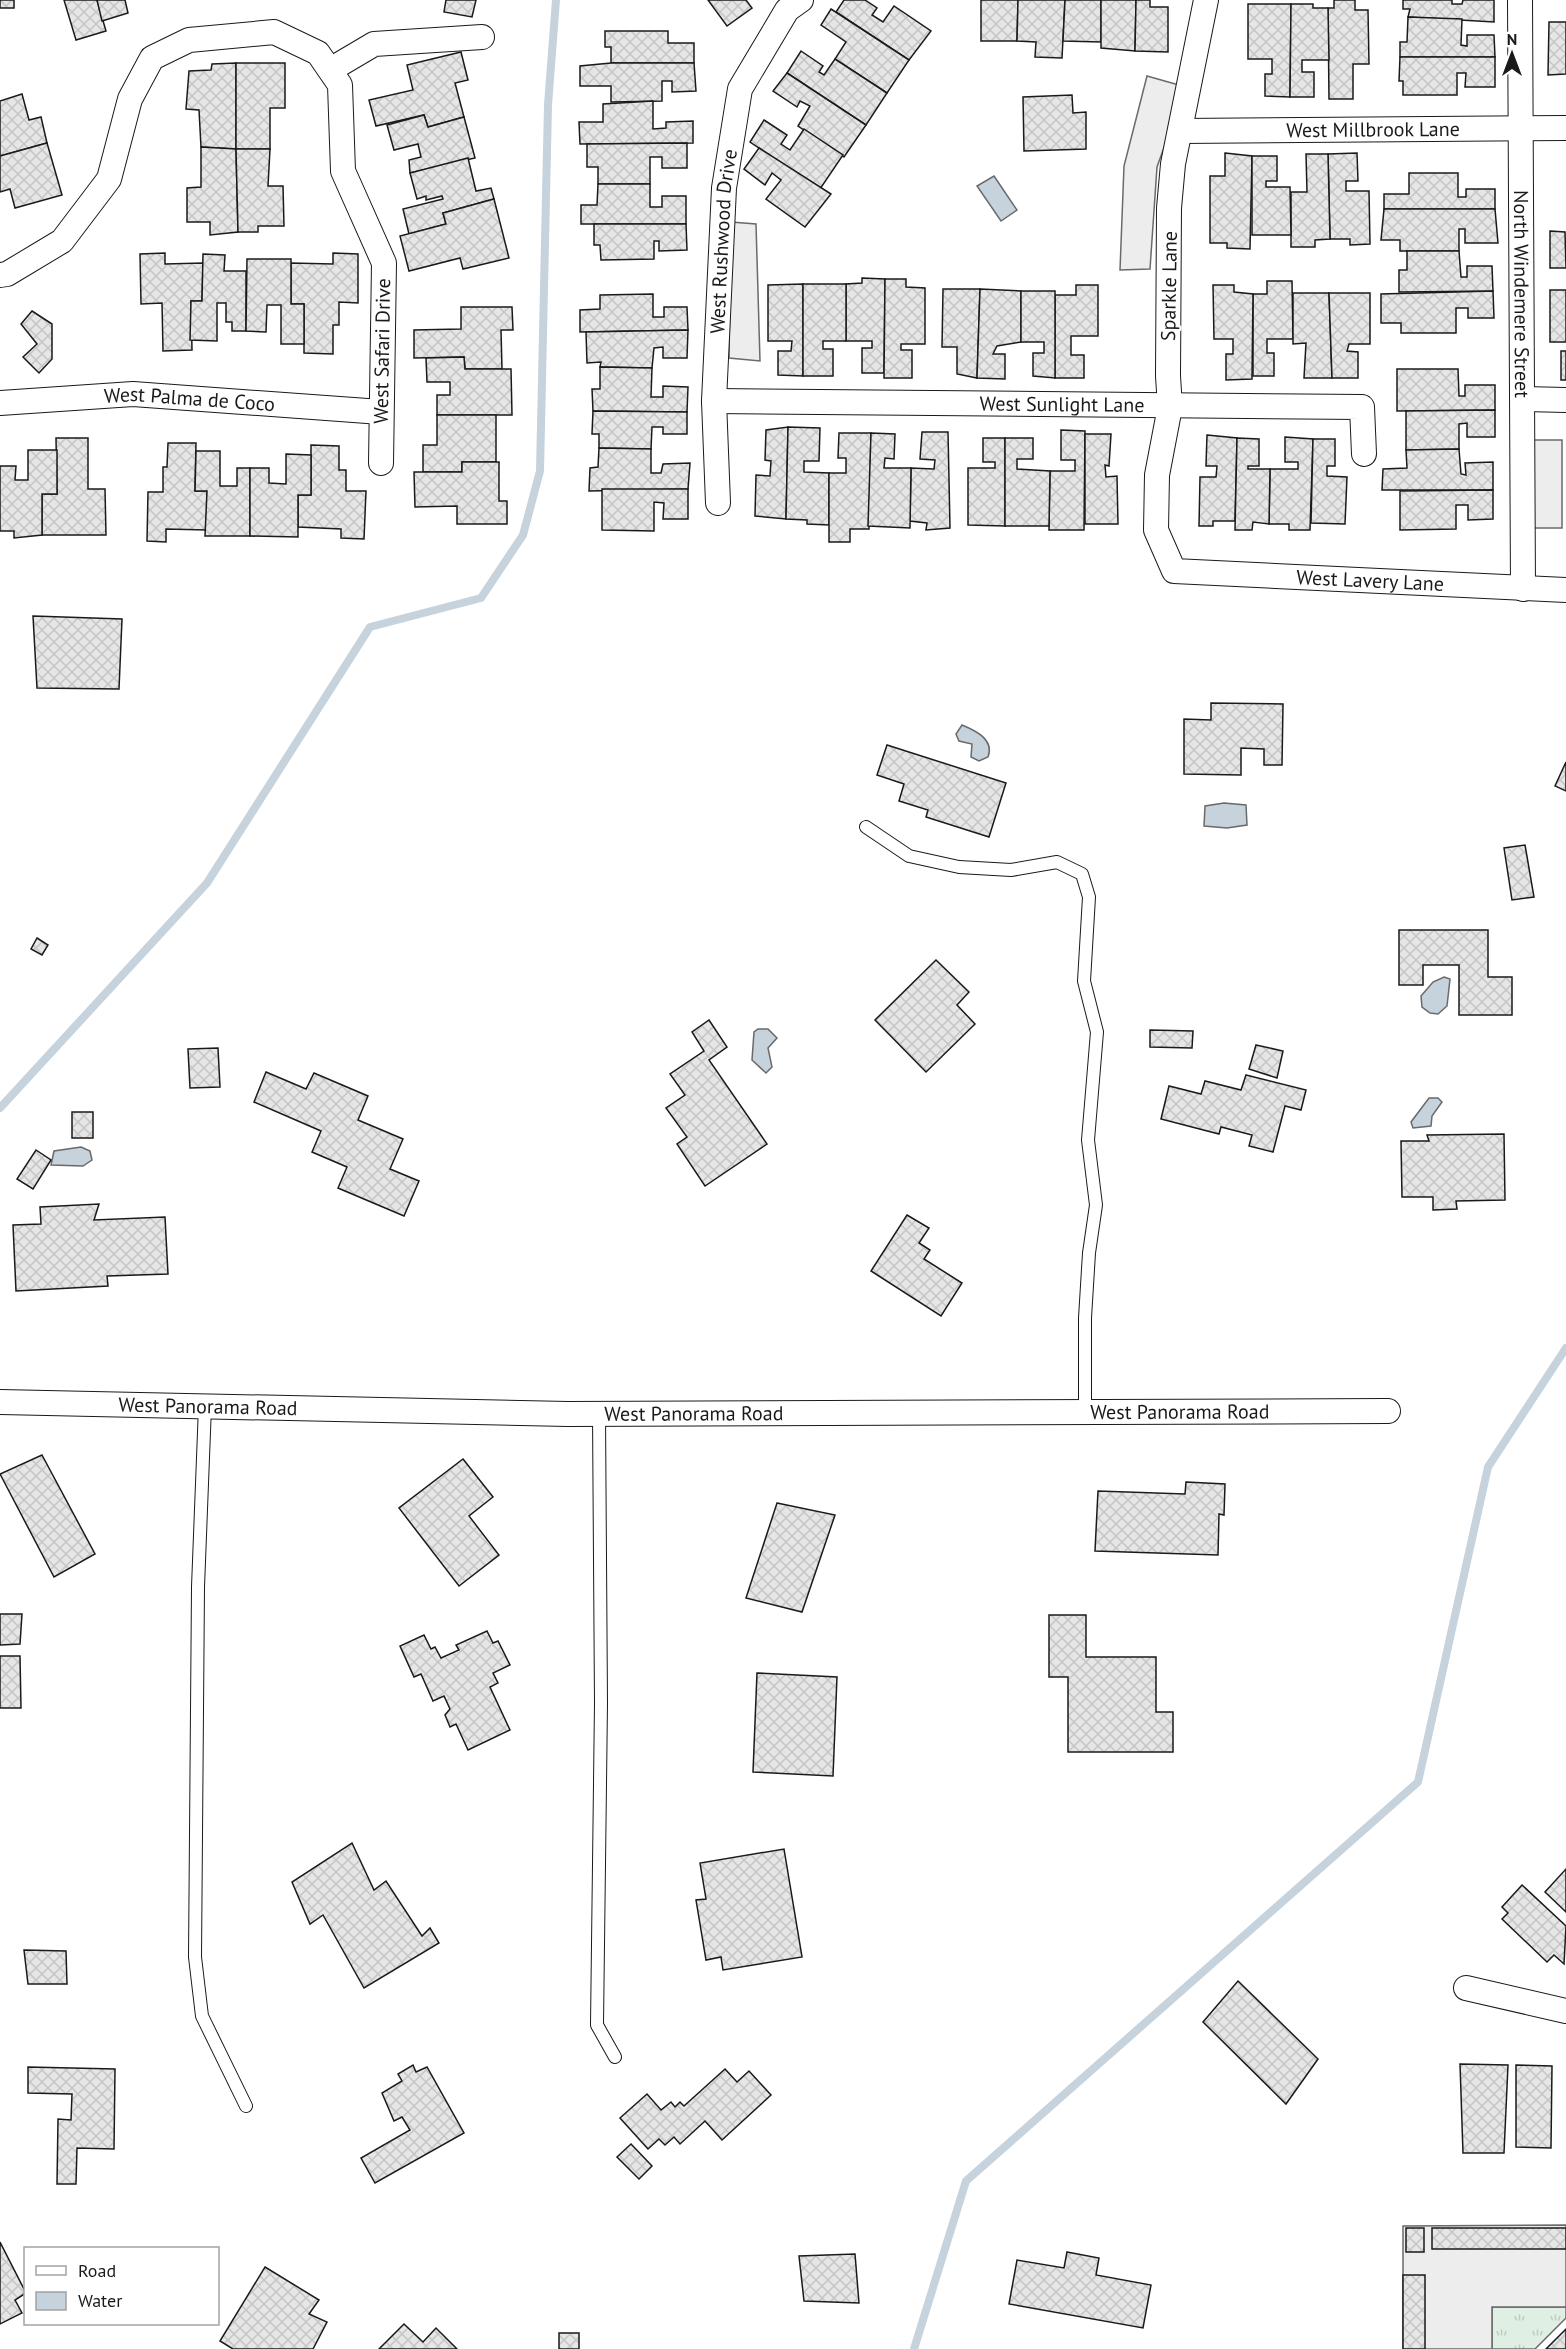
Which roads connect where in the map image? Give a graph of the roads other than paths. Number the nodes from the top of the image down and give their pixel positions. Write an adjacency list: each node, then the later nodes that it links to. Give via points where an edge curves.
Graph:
1 (801, 0): 12 (street, West Rushwood Drive, via 787,10 740,89 724,188)
2 (1206, 0): 8 (street, Sparkle Lane)
3 (1520, 0): 6 (street, North Windemere Street)
4 (482, 37): 5 (street, via 374,44)
5 (330, 70): 9 (street, West Safari Drive, via 318,53 274,32 189,40 152,58 130,99 109,179 62,241); 15 (street, West Safari Drive, via 340,85 343,171 384,263)
6 (1522, 128): 7 (street, West Millbrook Lane); 8 (street, West Millbrook Lane); 10 (street, North Windemere Street)
7 (1566, 128)
8 (1180, 130): 14 (street, Sparkle Lane, via 1169,207)
9 (0, 275)
10 (1524, 399): 11 (street); 20 (street, North Windemere Street)
11 (1566, 400)
12 (714, 401): 14 (street, West Sunlight Lane); 18 (street, West Rushwood Drive)
13 (0, 403): 15 (street, West Palma de Coco, via 133,394)
14 (1170, 407): 16 (street, West Sunlight Lane, via 1362,407); 19 (street, Sparkle Lane, via 1157,475 1156,530)
15 (381, 412): 17 (street, West Safari Drive)
16 (1365, 454)
17 (381, 463)
18 (718, 503)
19 (1174, 571): 20 (street, West Lavery Lane)
20 (1523, 589): 21 (street, West Lavery Lane)
21 (1566, 590)
22 (866, 827): 26 (lane, via 909,856 960,867 1011,870 1057,862 1082,874 1089,897 1084,981 1097,1032 1088,1140 1096,1205 1085,1318)
23 (0, 1402): 24 (street, West Panorama Road)
24 (205, 1406): 27 (street, West Panorama Road); 31 (lane, via 198,1587 195,1957 202,2016)
25 (1388, 1411): 26 (street, West Panorama Road)
26 (1085, 1412): 27 (street, West Panorama Road)
27 (599, 1414): 30 (lane, via 597,2025)
28 (1466, 1988): 29 (street)
29 (1566, 2011)
30 (615, 2057)
31 (246, 2106)

